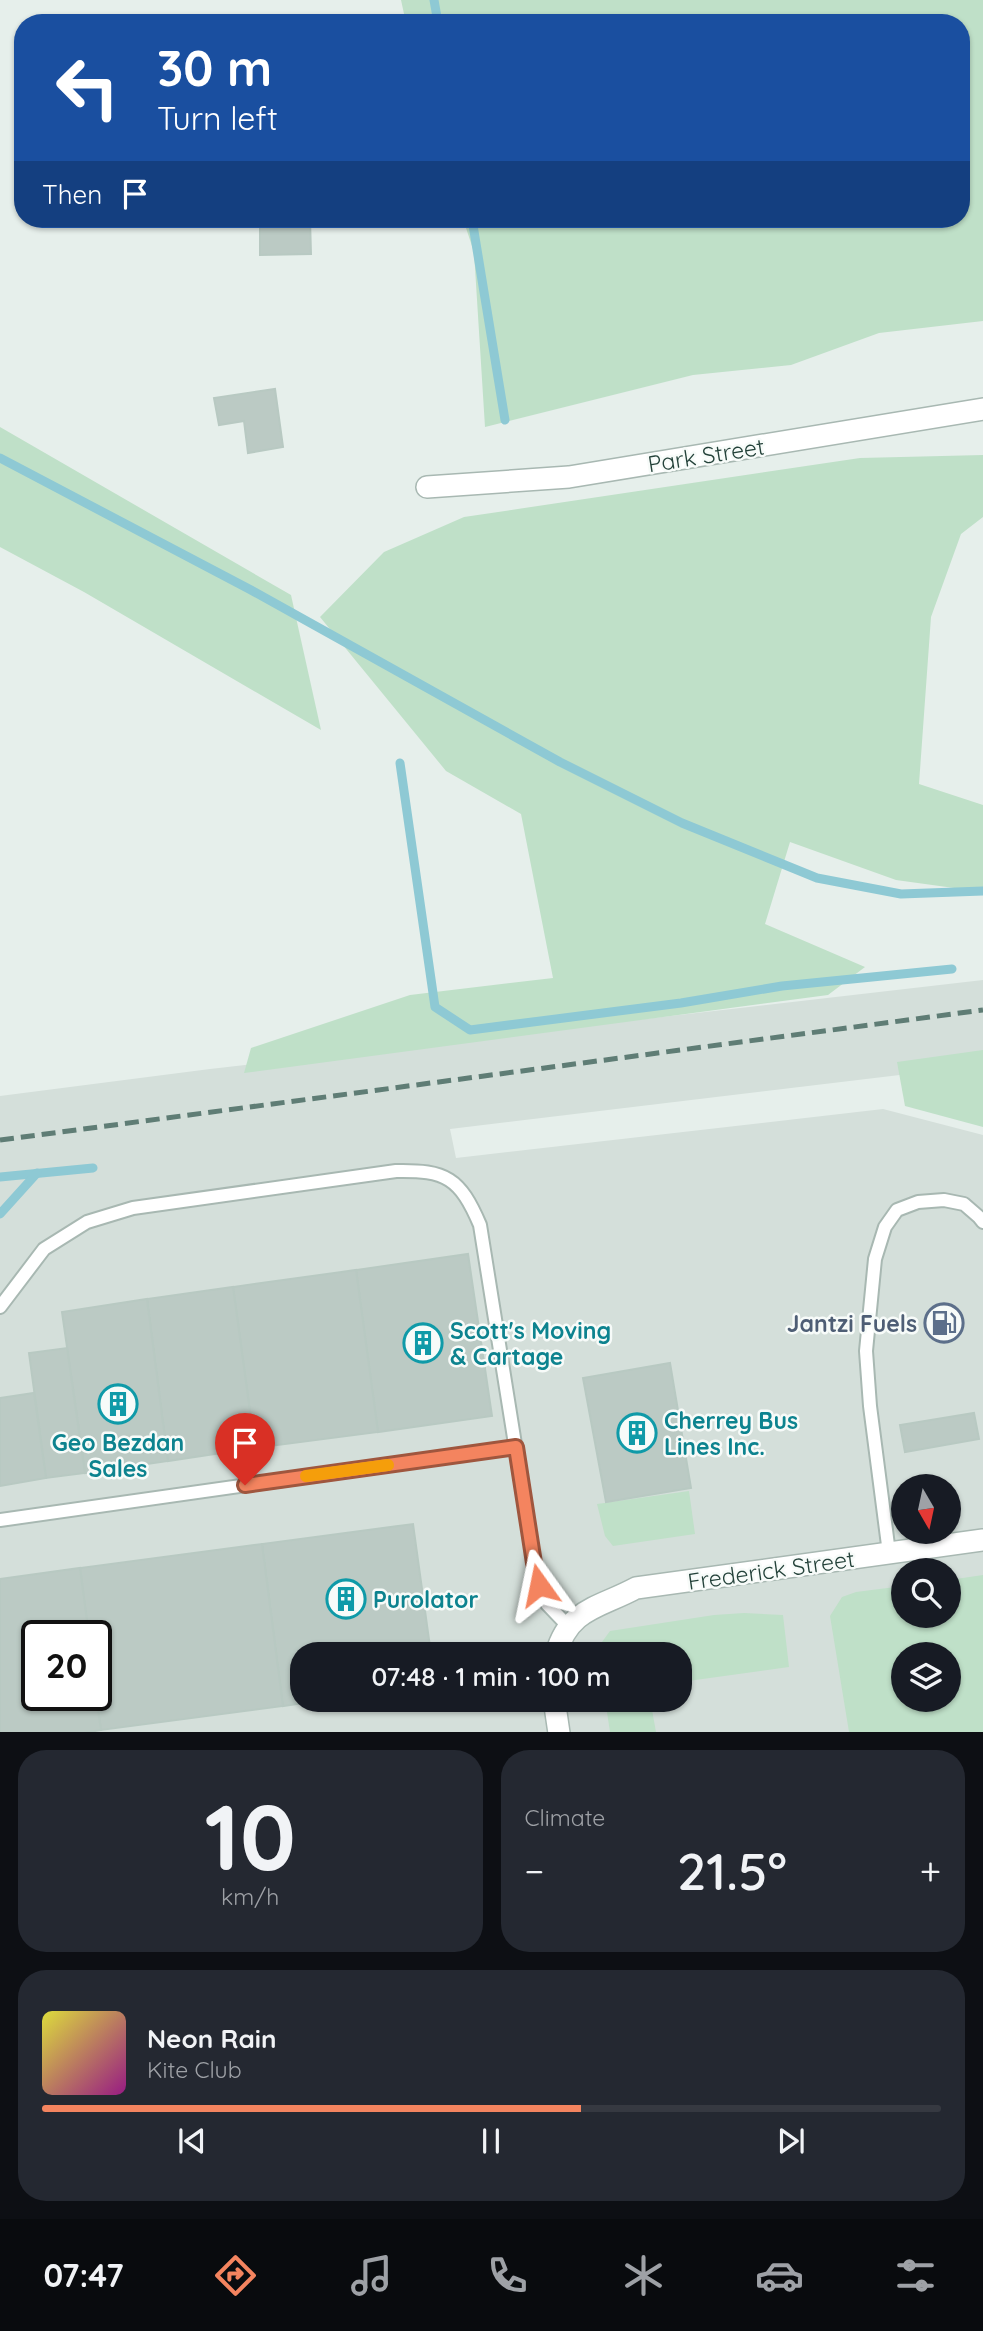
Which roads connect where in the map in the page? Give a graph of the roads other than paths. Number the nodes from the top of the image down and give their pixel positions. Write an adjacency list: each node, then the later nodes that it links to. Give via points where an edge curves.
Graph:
1 (983, 409): 2 (street, Park Street, via 569,477)
2 (427, 487)
3 (983, 1222): 8 (lane, via 964,1204 918,1202 897,1210 885,1227 874,1259 866,1351)
4 (0, 1307): 5 (lane, via 44,1249 87,1222 133,1208 426,1170 455,1182 481,1224)
5 (516, 1447): 6 (lane); 9 (lane, via 539,1585 547,1604)
6 (0, 1520)
7 (983, 1540): 8 (street, Frederick Street)
8 (890, 1553): 9 (street, Frederick Street, via 636,1588 586,1611)
9 (568, 1626): 10 (street)
10 (559, 1642)
11 (556, 1712): 12 (street)
12 (559, 1732)

